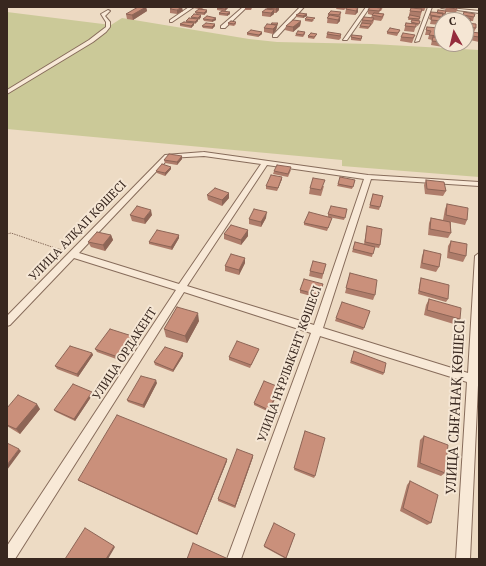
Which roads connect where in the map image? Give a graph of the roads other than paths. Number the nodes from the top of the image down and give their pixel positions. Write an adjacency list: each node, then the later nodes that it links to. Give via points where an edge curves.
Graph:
1 (192, 7): 9 (street)
2 (245, 7): 10 (street)
3 (302, 7): 11 (street)
4 (368, 7): 12 (street)
5 (430, 7): 13 (street)
6 (442, 7): 8 (street)
7 (108, 11): 14 (street, via 103,16 108,22 108,27 104,31)
8 (478, 11)
9 (171, 21)
10 (223, 27)
11 (275, 36)
12 (345, 39)
13 (417, 41)
14 (7, 92)
15 (265, 163): 16 (street); 18 (street, УЛИЦА АЛҚАП КӨШЕСІ, via 204,154 167,156); 20 (street, УЛИЦА ОРДАКЕНТ)
16 (368, 176): 17 (street); 22 (street, УЛИЦА НҰРЛЫКЕНТ КӨШЕСІ)
17 (479, 184)
18 (72, 254): 20 (street); 21 (street, УЛИЦА АЛҚАП КӨШЕСІ)
19 (479, 256): 23 (street, УЛИЦА СЫҒАНАҚ КӨШЕСІ)
20 (182, 289): 22 (street); 24 (street, УЛИЦА ОРДАКЕНТ)
21 (7, 322)
22 (317, 330): 23 (street); 25 (street, УЛИЦА НҰРЛЫКЕНТ КӨШЕСІ)
23 (476, 380): 26 (street, УЛИЦА СЫҒАНАҚ КӨШЕСІ)
24 (7, 559)
25 (234, 559)
26 (463, 559)

